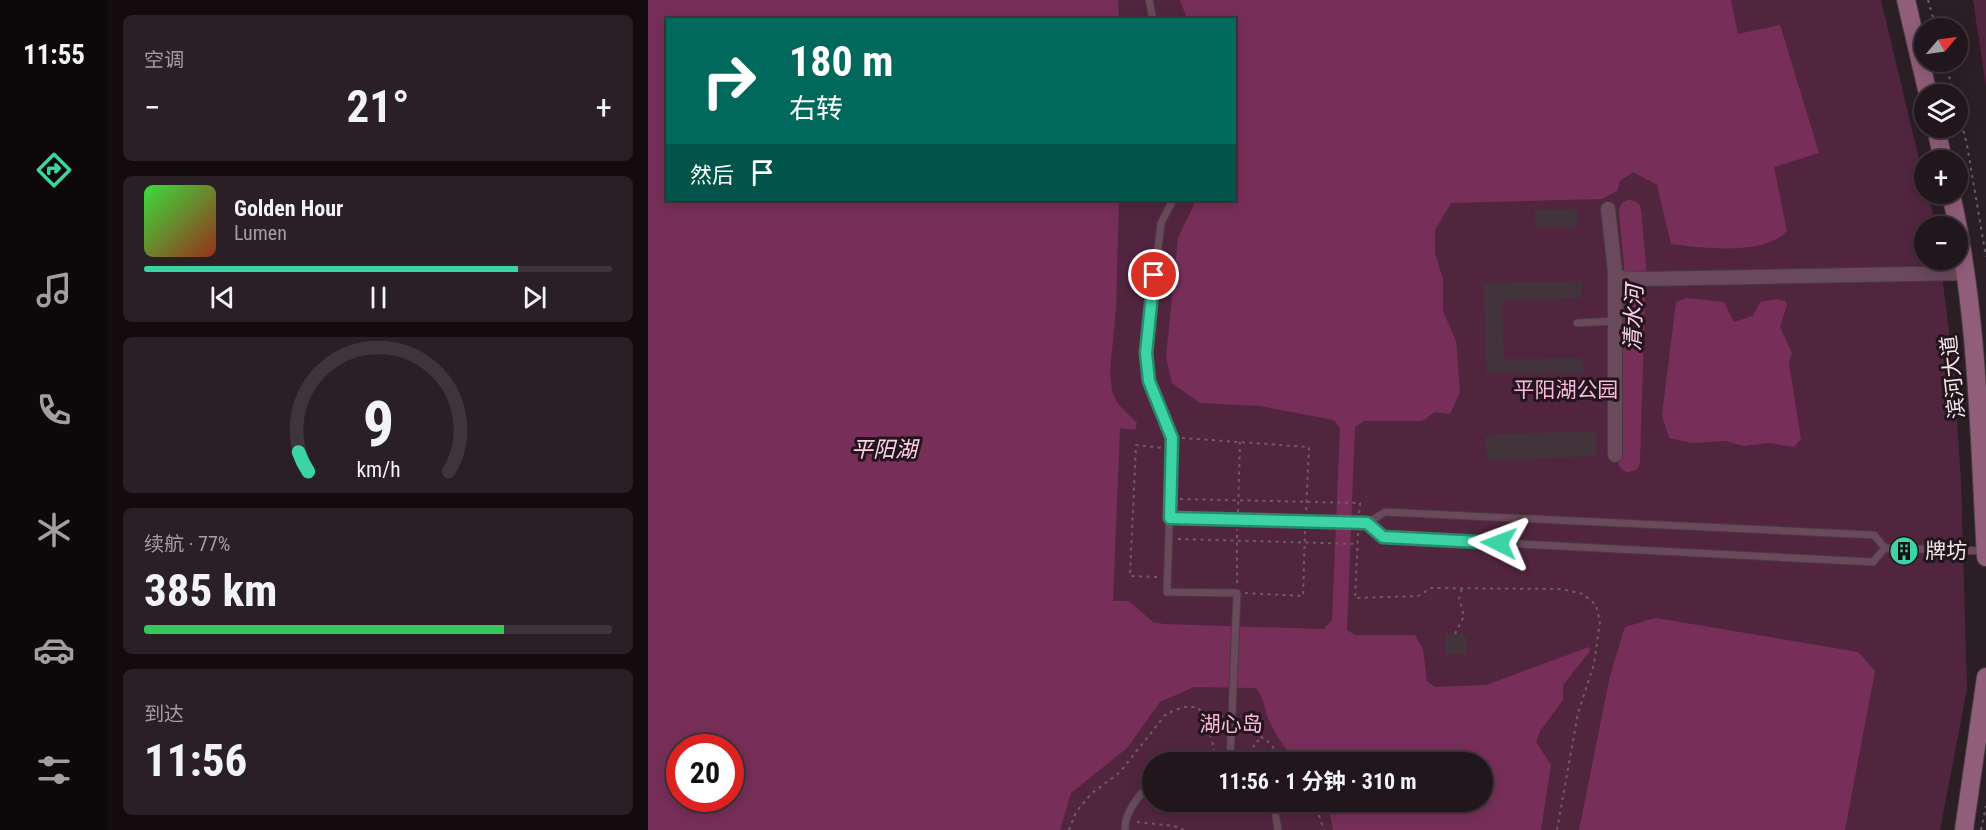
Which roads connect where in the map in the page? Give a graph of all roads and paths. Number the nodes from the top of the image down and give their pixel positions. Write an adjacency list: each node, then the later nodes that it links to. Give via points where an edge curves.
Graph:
1 (1149, 0): 4 (lane)
2 (1906, 0): 6 (main road)
3 (1928, 0): 5 (path)
4 (1153, 18)
5 (1933, 18)
6 (1926, 84)
7 (1965, 138): 11 (path)
8 (1172, 201): 16 (lane, via 1161,223 1146,353 1149,381)
9 (1953, 204): 12 (main road, 滨河大道)
10 (1608, 209): 13 (street)
11 (1986, 257)
12 (1964, 273): 13 (street); 28 (main road, 滨河大道, via 1979,399)
13 (1615, 278): 14 (street)
14 (1615, 321): 15 (lane); 18 (street)
15 (1577, 323)
16 (1172, 438): 17 (lane); 20 (path, via 1308,447)
17 (1172, 449): 19 (lane); 30 (path, via 1136,445 1130,576)
18 (1615, 455)
19 (1170, 498): 20 (path); 21 (lane)
20 (1306, 502): 22 (path); 23 (path, via 1360,503)
21 (1170, 518): 22 (lane); 24 (lane)
22 (1306, 521): 23 (lane); 25 (path)
23 (1363, 523): 26 (path); 27 (lane, via 1385,512 1874,535); 27 (lane, via 1383,537 1873,562)
24 (1169, 539): 25 (path); 30 (lane)
25 (1305, 543): 26 (path); 32 (path, via 1303,596)
26 (1358, 544): 31 (path, via 1355,598 1418,596 1431,588)
27 (1885, 548): 28 (lane)
28 (1986, 551): 29 (main road, 滨河大道)
29 (1986, 557)
30 (1168, 578): 32 (lane, via 1167,592)
31 (1462, 588): 33 (path, via 1459,598 1464,616); 51 (path, via 1562,589 1583,594 1596,605 1600,621 1594,664 1578,713)
32 (1237, 593): 36 (lane)
33 (1455, 634)
34 (1986, 677): 52 (main road)
35 (1206, 716): 36 (path); 38 (path); 47 (path, via 1197,707 1183,707 1166,714 1120,772 1090,794 1076,812)
36 (1231, 719): 37 (path); 39 (lane)
37 (1264, 739): 40 (path, via 1255,742); 41 (path)
38 (1221, 752)
39 (1226, 752)
40 (1252, 752)
41 (1276, 752)
42 (1142, 793): 46 (lane)
43 (1986, 806): 53 (path)
44 (1275, 812): 49 (lane)
45 (1318, 812): 50 (path)
46 (1124, 826): 48 (path, via 1174,826)
47 (1069, 830)
48 (1184, 830)
49 (1278, 830)
50 (1324, 830)
51 (1557, 830)
52 (1964, 830)
53 (1981, 830)

